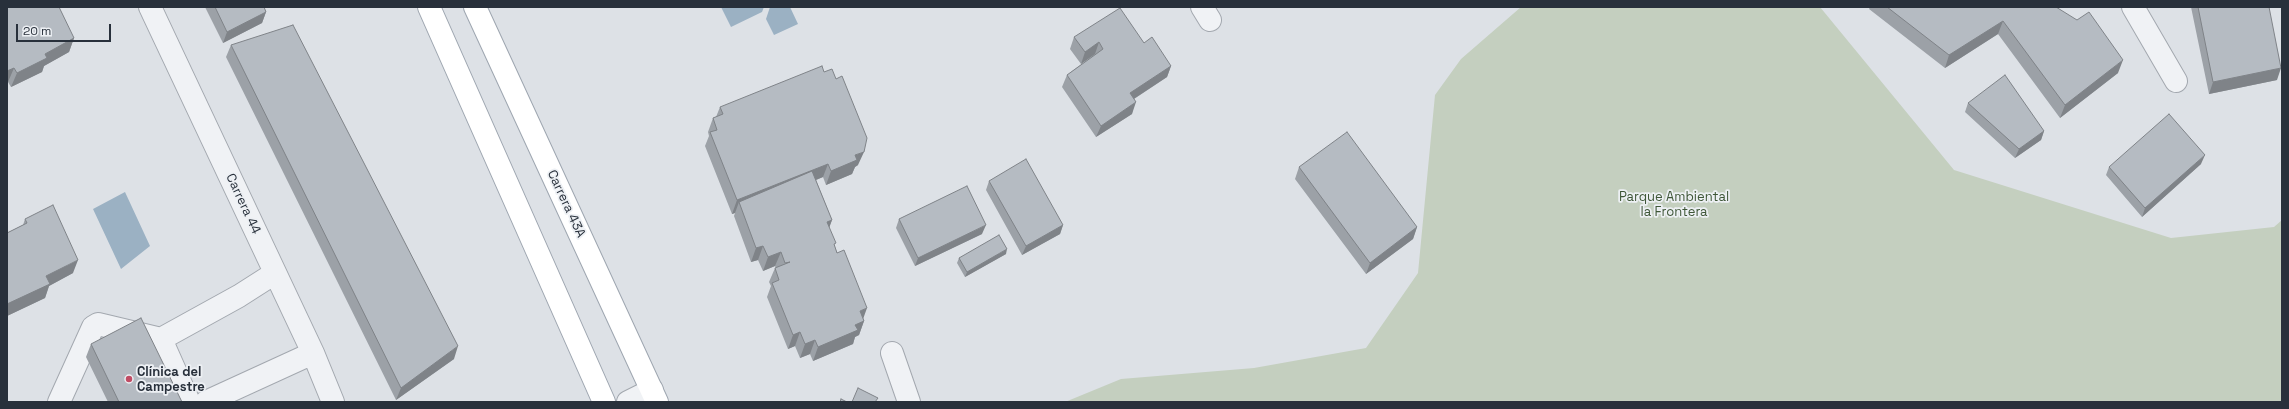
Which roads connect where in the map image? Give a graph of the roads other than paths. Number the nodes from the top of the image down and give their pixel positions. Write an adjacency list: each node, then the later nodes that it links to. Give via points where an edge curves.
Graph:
1 (150, 7): 6 (street, Carrera 44)
2 (429, 7): 15 (main road)
3 (475, 7): 10 (main road, Carrera 43A)
4 (2133, 7): 5 (street)
5 (2176, 81)
6 (275, 273): 7 (street); 8 (street, Carrera 44)
7 (161, 339): 11 (street, via 98,324 93,327); 12 (street)
8 (313, 353): 13 (street); 14 (street, Carrera 44)
9 (892, 353): 17 (street)
10 (655, 396): 16 (street)
11 (59, 402)
12 (189, 402)
13 (206, 402)
14 (333, 402)
15 (604, 402)
16 (628, 402)
17 (909, 402)

